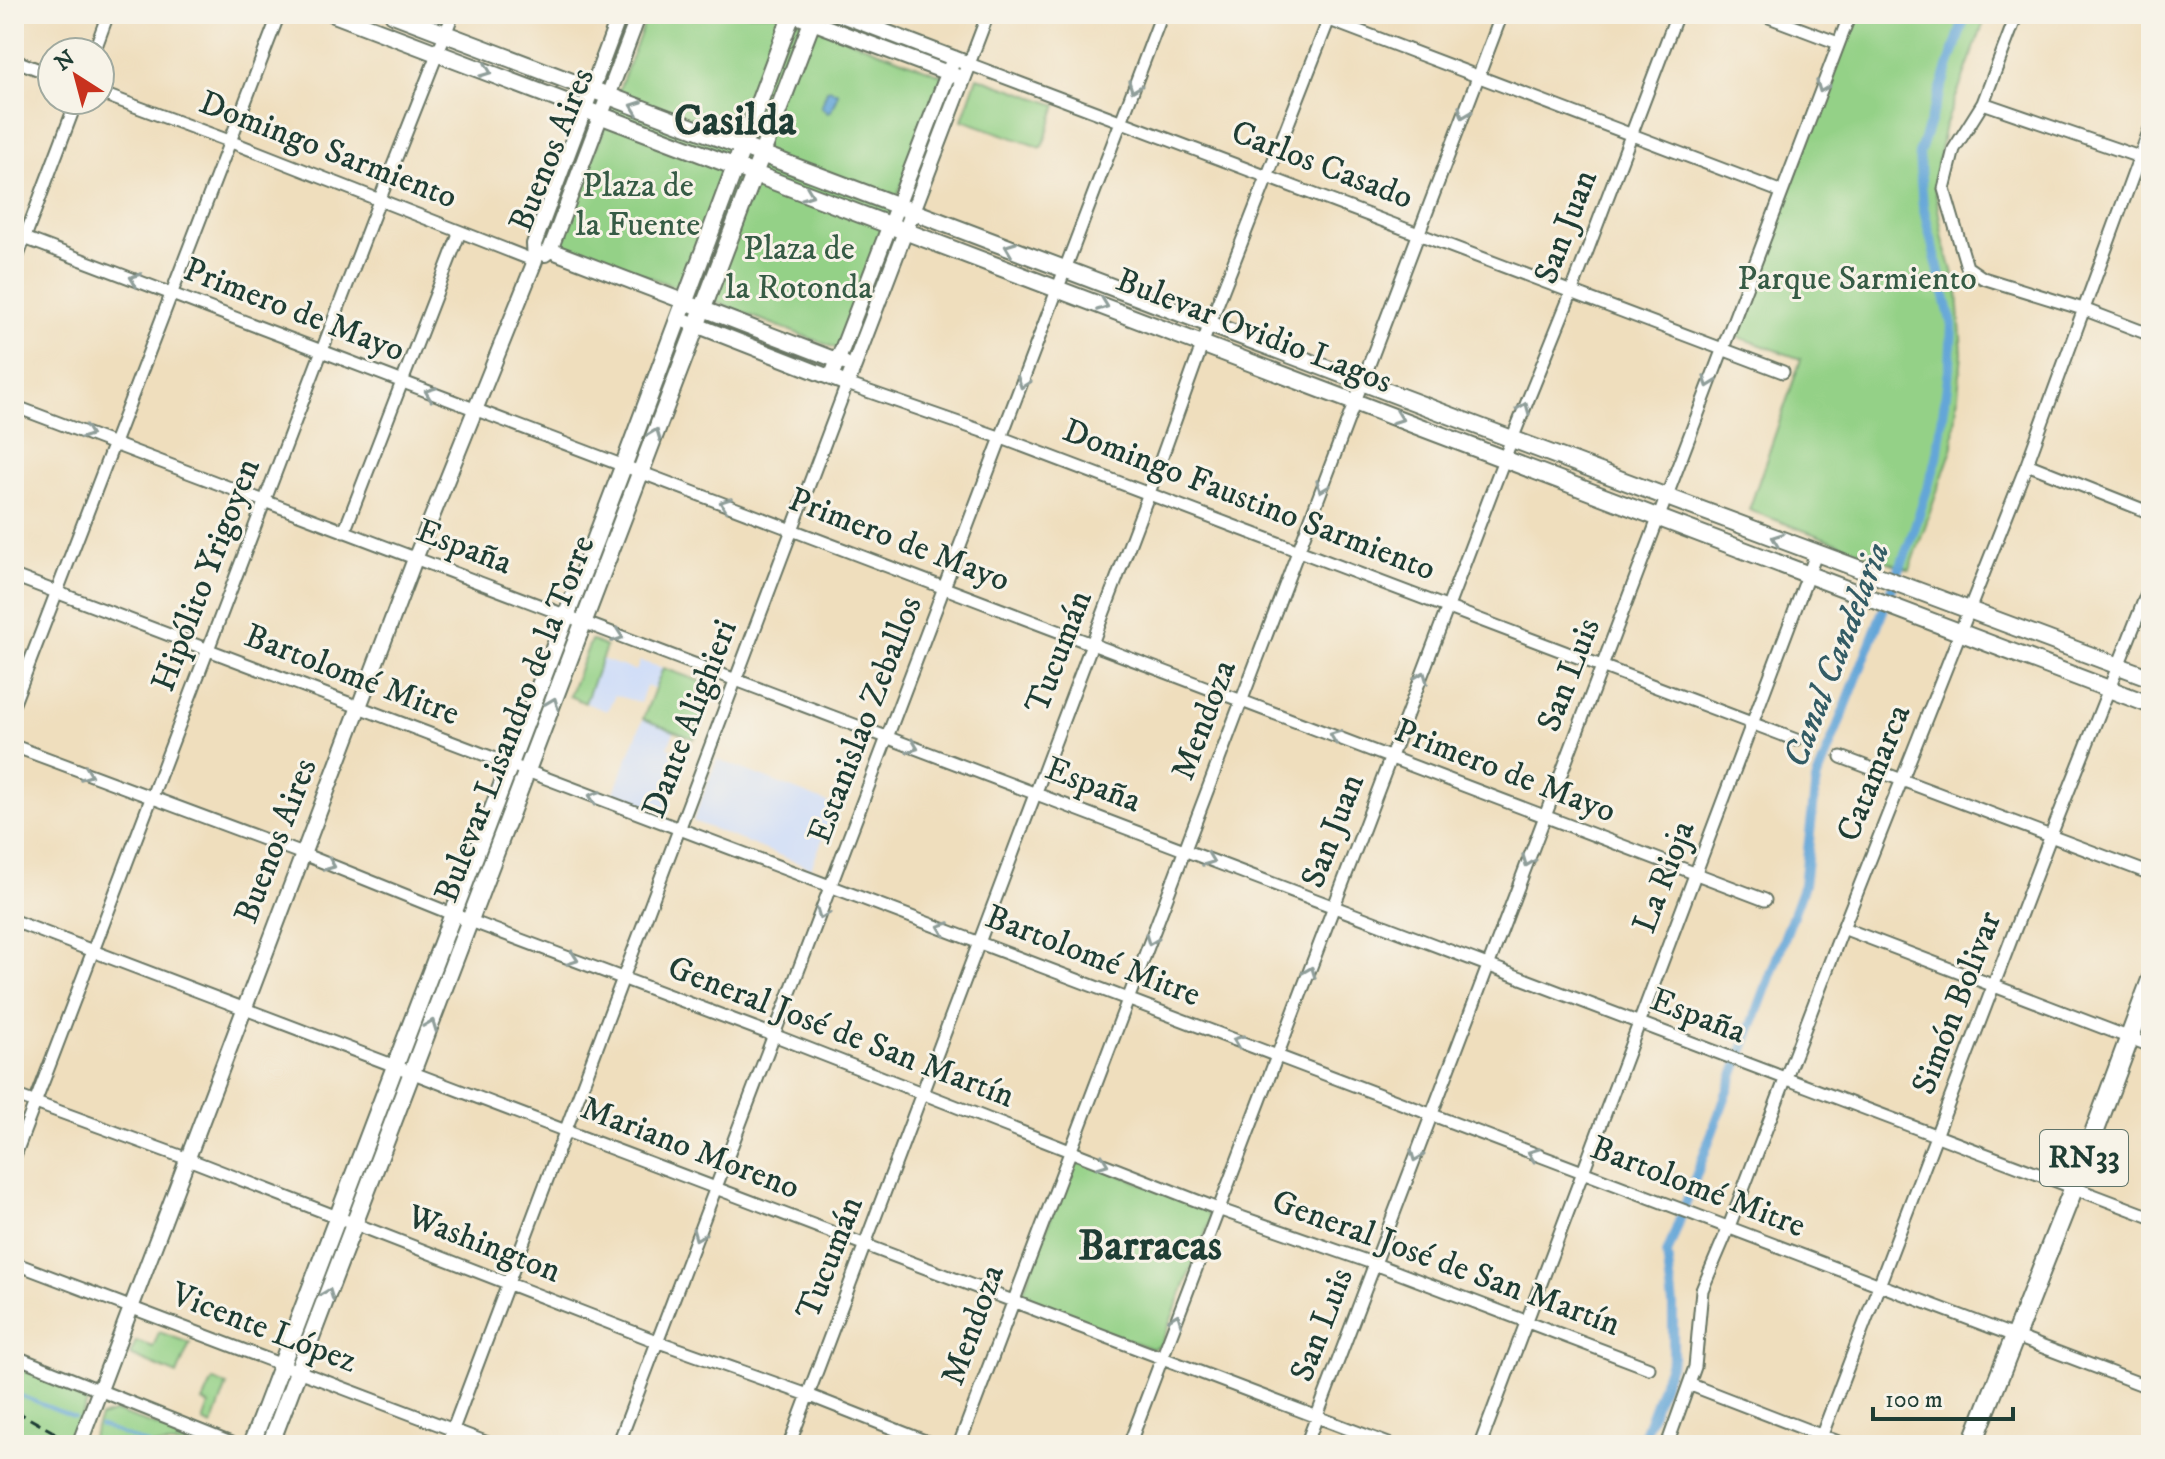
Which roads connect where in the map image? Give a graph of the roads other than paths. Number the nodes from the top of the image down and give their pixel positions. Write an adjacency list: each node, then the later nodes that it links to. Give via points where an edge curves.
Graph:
1 (108, 14): 21 (street)
2 (279, 14): 39 (street)
3 (334, 14): 23 (main road, Bulevar Ovidio Lagos)
4 (393, 14): 20 (main road, Bulevar Ovidio Lagos)
5 (453, 14): 20 (street, Hipólito Yrigoyen)
6 (620, 14): 31 (street, Buenos Aires)
7 (639, 14): 31 (street, Buenos Aires)
8 (792, 14): 19 (street); 40 (main road, Bulevar Lisandro de la Torre)
9 (839, 14): 24 (street, Carlos Casado)
10 (988, 14): 26 (street, Dante Alighieri)
11 (1162, 14): 36 (street, Estanislao Zeballos, one-way to 36)
12 (1314, 14): 18 (street)
13 (1502, 14): 29 (street, Mendoza)
14 (1677, 14): 38 (street, San Juan)
15 (1761, 14): 22 (street)
16 (1850, 14): 22 (street, San Luis)
17 (2017, 14): 33 (street)
18 (1330, 17): 29 (street); 46 (street, Tucumán)
19 (814, 18): 28 (street); 41 (main road, Bulevar Lisandro de la Torre)
20 (446, 34): 23 (street, Hipólito Yrigoyen); 31 (main road, Bulevar Ovidio Lagos)
21 (100, 36)
22 (1838, 43): 47 (street, San Luis, one-way to 47)
23 (438, 53): 34 (main road, Bulevar Ovidio Lagos, one-way to 34); 48 (street, Hipólito Yrigoyen)
24 (954, 58): 26 (street, Carlos Casado); 28 (street, Dante Alighieri)
25 (14, 60): 27 (street)
26 (969, 64): 30 (street, Dante Alighieri); 36 (street, Carlos Casado)
27 (36, 69)
28 (947, 73): 30 (street); 49 (street, Dante Alighieri)
29 (1478, 77): 38 (street); 52 (street, Mendoza, one-way to 52)
30 (964, 79): 49 (street, Dante Alighieri)
31 (600, 93): 34 (street, Buenos Aires); 40 (main road, Bulevar Ovidio Lagos, one-way to 31)
32 (116, 99): 39 (street, Domingo Sarmiento)
33 (1983, 103): 42 (street); 61 (street, via 1954,149 1944,189 1967,267 1983,278)
34 (593, 112): 44 (main road, Bulevar Ovidio Lagos); 54 (street, Buenos Aires); 55 (street, Buenos Aires, via 534,244)
35 (70, 116): 53 (street)
36 (1121, 120): 46 (street, Carlos Casado); 57 (street, Estanislao Zeballos)
37 (2151, 126): 42 (street, Catamarca)
38 (1632, 135): 47 (street); 59 (street, San Juan)
39 (229, 141): 48 (street, Domingo Sarmiento); 60 (street)
40 (741, 146): 41 (main road, Bulevar Ovidio Lagos); 44 (main road, Bulevar Lisandro de la Torre)
41 (763, 154): 45 (main road, Bulevar Lisandro de la Torre); 49 (main road, Bulevar Ovidio Lagos)
42 (2139, 157): 43 (street); 61 (street, Catamarca)
43 (2151, 161)
44 (734, 166): 45 (main road, Bulevar Ovidio Lagos); 62 (main road, Bulevar Lisandro de la Torre)
45 (755, 174): 50 (main road, Bulevar Ovidio Lagos, one-way to 50); 63 (main road, Bulevar Lisandro de la Torre)
46 (1268, 176): 52 (street, Carlos Casado); 64 (street, Tucumán)
47 (1782, 192): 68 (street, San Luis)
48 (379, 201): 51 (street, Domingo Sarmiento); 69 (street, Hipólito Yrigoyen)
49 (905, 209): 50 (street, Dante Alighieri); 57 (main road, Bulevar Ovidio Lagos, one-way to 49)
50 (897, 227): 58 (main road, Bulevar Ovidio Lagos); 70 (street, Dante Alighieri)
51 (460, 232): 55 (street, Domingo Sarmiento); 73 (street)
52 (1417, 234): 59 (street, Carlos Casado); 74 (street, Mendoza)
53 (19, 236): 56 (street); 60 (street, Primero de Mayo, one-way to 53)
54 (550, 250): 55 (street, Buenos Aires); 62 (street, Domingo Faustino Sarmiento)
55 (535, 261): 78 (street, Buenos Aires)
56 (14, 266)
57 (1065, 269): 58 (street, Estanislao Zeballos); 64 (main road, Bulevar Ovidio Lagos)
58 (1058, 288): 67 (main road, Bulevar Ovidio Lagos, one-way to 67); 79 (street, Estanislao Zeballos, one-way to 79)
59 (1572, 291): 68 (street, Carlos Casado); 80 (street, San Juan, one-way to 59)
60 (171, 293): 69 (street, Primero de Mayo); 81 (street)
61 (2083, 309): 66 (street); 83 (street, Catamarca)
62 (682, 310): 63 (street, Domingo Faustino Sarmiento); 65 (street, Domingo Faustino Sarmiento); 84 (main road, Bulevar Lisandro de la Torre)
63 (704, 310): 65 (main road, Bulevar Lisandro de la Torre); 70 (street, Domingo Faustino Sarmiento)
64 (1210, 323): 67 (street, Tucumán); 74 (main road, Bulevar Ovidio Lagos)
65 (697, 326): 72 (street, Domingo Faustino Sarmiento); 85 (main road, Bulevar Lisandro de la Torre, one-way to 65)
66 (2151, 335)
67 (1203, 343): 76 (main road, Bulevar Ovidio Lagos); 86 (street, Tucumán)
68 (1721, 349): 71 (street, Carlos Casado); 87 (street, San Luis, one-way to 87)
69 (322, 350): 73 (street, Primero de Mayo); 88 (street, Hipólito Yrigoyen)
70 (845, 364): 72 (street, Dante Alighieri); 75 (street, Dante Alighieri)
71 (1783, 372)
72 (831, 378): 75 (street, Domingo Faustino Sarmiento)
73 (400, 382): 78 (street, Primero de Mayo, one-way to 73); 92 (street)
74 (1362, 382): 76 (street, Mendoza); 80 (main road, Bulevar Ovidio Lagos)
75 (847, 384): 79 (street, Domingo Faustino Sarmiento); 91 (street, Dante Alighieri)
76 (1355, 401): 82 (main road, Bulevar Ovidio Lagos, one-way to 82); 93 (street, Mendoza, one-way to 93)
77 (14, 406): 81 (street, España, one-way to 81)
78 (475, 410): 84 (street, Primero de Mayo); 95 (street, Buenos Aires)
79 (1002, 438): 86 (street, Domingo Faustino Sarmiento); 99 (street, Estanislao Zeballos)
80 (1512, 439): 82 (street, San Juan); 87 (main road, Bulevar Ovidio Lagos)
81 (114, 443): 88 (street, España); 100 (street)
82 (1504, 458): 90 (main road, Bulevar Ovidio Lagos); 101 (street, San Juan)
83 (2027, 464): 89 (street); 102 (street, Catamarca)
84 (623, 467): 85 (street, Primero de Mayo); 103 (main road, Bulevar Lisandro de la Torre)
85 (640, 473): 91 (street, Primero de Mayo, one-way to 85); 104 (main road, Bulevar Lisandro de la Torre)
86 (1149, 493): 93 (street, Domingo Faustino Sarmiento); 106 (street, Tucumán)
87 (1667, 497): 90 (street, San Luis); 94 (main road, Bulevar Ovidio Lagos, one-way to 87)
88 (264, 501): 92 (street, España); 107 (street, Hipólito Yrigoyen)
89 (2151, 513)
90 (1660, 517): 96 (main road, Bulevar Ovidio Lagos); 109 (street, San Luis)
91 (794, 529): 99 (street, Primero de Mayo); 111 (street, Dante Alighieri)
92 (344, 532): 95 (street, España)
93 (1298, 551): 101 (street, Domingo Faustino Sarmiento); 113 (street, Mendoza)
94 (1816, 554): 96 (street, La Rioja); 102 (main road, Bulevar Ovidio Lagos)
95 (415, 559): 103 (street, España); 115 (street, Buenos Aires)
96 (1809, 574): 105 (main road, Bulevar Ovidio Lagos); 117 (street, La Rioja)
97 (14, 576): 100 (street, Bartolomé Mitre)
98 (2151, 583): 108 (street, Simón Bolivar)
99 (945, 588): 106 (street, Primero de Mayo); 118 (street, Estanislao Zeballos)
100 (57, 592): 107 (street, Bartolomé Mitre); 114 (street)
101 (1448, 607): 109 (street, Domingo Faustino Sarmiento); 121 (street, San Juan, one-way to 101)
102 (1970, 610): 105 (street, Catamarca); 108 (main road, Bulevar Ovidio Lagos)
103 (565, 616): 104 (street, España); 123 (main road, Bulevar Lisandro de la Torre)
104 (584, 623): 111 (street, España, one-way to 111); 124 (main road, Bulevar Lisandro de la Torre, one-way to 104)
105 (1960, 632): 112 (main road, Bulevar Ovidio Lagos); 125 (street, Catamarca)
106 (1092, 643): 113 (street, Primero de Mayo); 126 (street, Tucumán)
107 (207, 650): 115 (street, Bartolomé Mitre); 127 (street, Hipólito Yrigoyen)
108 (2119, 665): 110 (main road, Bulevar Ovidio Lagos); 112 (street, Simón Bolivar)
109 (1602, 666): 117 (street, Domingo Faustino Sarmiento); 128 (street, San Luis)
110 (2151, 678)
111 (737, 680): 118 (street, España); 129 (street, Dante Alighieri)
112 (2110, 689): 116 (main road, Bulevar Ovidio Lagos); 130 (street, Simón Bolivar)
113 (1241, 700): 121 (street, Primero de Mayo, one-way to 113); 131 (street, Mendoza)
114 (14, 703)
115 (360, 705): 123 (street, Bartolomé Mitre); 132 (street, Buenos Aires)
116 (2151, 705)
117 (1752, 723): 119 (street, Domingo Faustino Sarmiento); 133 (street, La Rioja)
118 (888, 738): 126 (street, España, one-way to 126); 135 (street, Estanislao Zeballos)
119 (1796, 740)
120 (14, 746): 127 (street, General José de San Martín, one-way to 127)
121 (1391, 757): 128 (street, Primero de Mayo); 137 (street, San Juan)
122 (1841, 757): 125 (street)
123 (507, 765): 124 (street, Bartolomé Mitre); 138 (main road, Bulevar Lisandro de la Torre)
124 (527, 772): 129 (street, Bartolomé Mitre, one-way to 124); 140 (main road, Bulevar Lisandro de la Torre)
125 (1902, 779): 130 (street); 141 (street, Catamarca)
126 (1035, 793): 131 (street, España); 142 (street, Tucumán)
127 (151, 798): 132 (street, General José de San Martín); 143 (street, Hipólito Yrigoyen)
128 (1545, 816): 133 (street, Primero de Mayo); 144 (street, San Luis, one-way to 144)
129 (680, 829): 135 (street, Bartolomé Mitre); 145 (street, Dante Alighieri)
130 (2051, 835): 134 (street); 147 (street, Simón Bolivar)
131 (1184, 850): 137 (street, España, one-way to 137); 148 (street, Mendoza, one-way to 148)
132 (303, 854): 138 (street, General José de San Martín, one-way to 138); 149 (street, Buenos Aires)
133 (1696, 873): 136 (street, Primero de Mayo); 150 (street, La Rioja)
134 (2151, 874)
135 (832, 887): 142 (street, Bartolomé Mitre, one-way to 135); 151 (street, Estanislao Zeballos, one-way to 151)
136 (1765, 900)
137 (1334, 907): 144 (street, España); 154 (street, San Juan, one-way to 137)
138 (452, 914): 140 (street, General José de San Martín); 155 (main road, Bulevar Lisandro de la Torre)
139 (14, 921): 143 (street, Mariano Moreno)
140 (470, 921): 145 (street, General José de San Martín, one-way to 145); 156 (main road, Bulevar Lisandro de la Torre, one-way to 140)
141 (1843, 928): 147 (street); 157 (street, Catamarca)
142 (979, 942): 148 (street, Bartolomé Mitre); 158 (street, Tucumán)
143 (92, 951): 149 (street, Mariano Moreno); 160 (street, Hipólito Yrigoyen)
144 (1488, 966): 150 (street, España); 161 (street, San Luis)
145 (624, 978): 151 (street, General José de San Martín); 162 (street, Dante Alighieri)
146 (2151, 980): 152 (highway, RN33)
147 (1994, 986): 152 (street); 163 (street, Simón Bolivar)
148 (1128, 1000): 154 (street, Bartolomé Mitre, one-way to 148); 164 (street, Mendoza)
149 (244, 1009): 155 (street, Mariano Moreno); 166 (street, Buenos Aires)
150 (1639, 1024): 157 (street, España); 167 (street, La Rioja)
151 (776, 1036): 158 (street, General José de San Martín); 169 (street, Estanislao Zeballos)
152 (2129, 1037): 153 (street); 168 (highway, RN33)
153 (2151, 1046)
154 (1278, 1057): 161 (street, Bartolomé Mitre); 170 (street, San Juan)
155 (394, 1067): 156 (street, Mariano Moreno); 172 (main road, Bulevar Lisandro de la Torre)
156 (412, 1074): 162 (street, Mariano Moreno); 173 (main road, Bulevar Lisandro de la Torre)
157 (1785, 1079): 163 (street, España); 174 (street, Catamarca)
158 (923, 1094): 164 (street, General José de San Martín); 175 (street, Tucumán)
159 (14, 1095): 160 (street, Washington)
160 (34, 1103): 165 (street, Hipólito Yrigoyen); 166 (street, Washington)
161 (1431, 1115): 167 (street, Bartolomé Mitre, one-way to 161); 177 (street, San Luis, one-way to 177)
162 (566, 1130): 169 (street, Mariano Moreno); 178 (street, Dante Alighieri)
163 (1937, 1135): 168 (street, España); 179 (street, Simón Bolivar)
164 (1069, 1150): 170 (street, General José de San Martín, one-way to 170); 180 (street, Mendoza)
165 (14, 1158)
166 (188, 1159): 172 (street, Washington); 181 (street, Buenos Aires)
167 (1583, 1173): 174 (street, Bartolomé Mitre); 182 (street, La Rioja)
168 (2074, 1187): 171 (street, España); 183 (highway, RN33)
169 (716, 1189): 175 (street, Mariano Moreno); 184 (street, Estanislao Zeballos, one-way to 184)
170 (1218, 1209): 177 (street, General José de San Martín); 186 (street, San Juan, one-way to 170)
171 (2151, 1217)
172 (337, 1218): 173 (street, Washington); 187 (main road, Bulevar Lisandro de la Torre)
173 (354, 1225): 178 (street, Washington); 189 (main road, Bulevar Lisandro de la Torre, one-way to 173)
174 (1728, 1229): 179 (street, Bartolomé Mitre); 190 (street, Catamarca, via 1700,1299)
175 (866, 1244): 180 (street, Mariano Moreno); 193 (street, Tucumán)
176 (14, 1263): 181 (street, Vicente López)
177 (1375, 1264): 182 (street, General José de San Martín); 194 (street, San Luis)
178 (508, 1282): 184 (street, Washington); 195 (street, Dante Alighieri)
179 (1879, 1285): 183 (street, Bartolomé Mitre); 196 (street, Simón Bolivar)
180 (1011, 1302): 186 (street, Mariano Moreno); 206 (street, Mendoza)
181 (132, 1306): 187 (street, Vicente López); 192 (street, Buenos Aires)
182 (1527, 1322): 188 (street, General José de San Martín); 210 (street, La Rioja)
183 (2016, 1336): 191 (street, Bartolomé Mitre); 213 (highway, RN33)
184 (656, 1341): 193 (street, Washington); 203 (street, Estanislao Zeballos)
185 (14, 1356): 192 (street)
186 (1161, 1357): 194 (street, Mariano Moreno); 207 (street, San Juan)
187 (279, 1366): 189 (street, Vicente López); 199 (main road, Bulevar Lisandro de la Torre)
188 (1649, 1368)
189 (298, 1372): 195 (street, Vicente López); 200 (main road, Bulevar Lisandro de la Torre)
190 (1691, 1385): 196 (street); 211 (street, Catamarca)
191 (2151, 1388)
192 (100, 1390): 197 (street, Buenos Aires); 198 (street)
193 (808, 1395): 204 (street, Tucumán); 205 (street, Washington)
194 (1317, 1417): 208 (street, San Luis); 209 (street, Mariano Moreno)
195 (453, 1429): 201 (street, Dante Alighieri); 202 (street, Vicente López)
196 (1820, 1441): 212 (street)
197 (79, 1445)
198 (236, 1445)
199 (251, 1445)
200 (270, 1445)
201 (447, 1445)
202 (493, 1445)
203 (618, 1445)
204 (789, 1445)
205 (935, 1445)
206 (959, 1445)
207 (1129, 1445)
208 (1306, 1445)
209 (1391, 1445)
210 (1480, 1445)
211 (1667, 1445)
212 (1846, 1445)
213 (1972, 1445)

